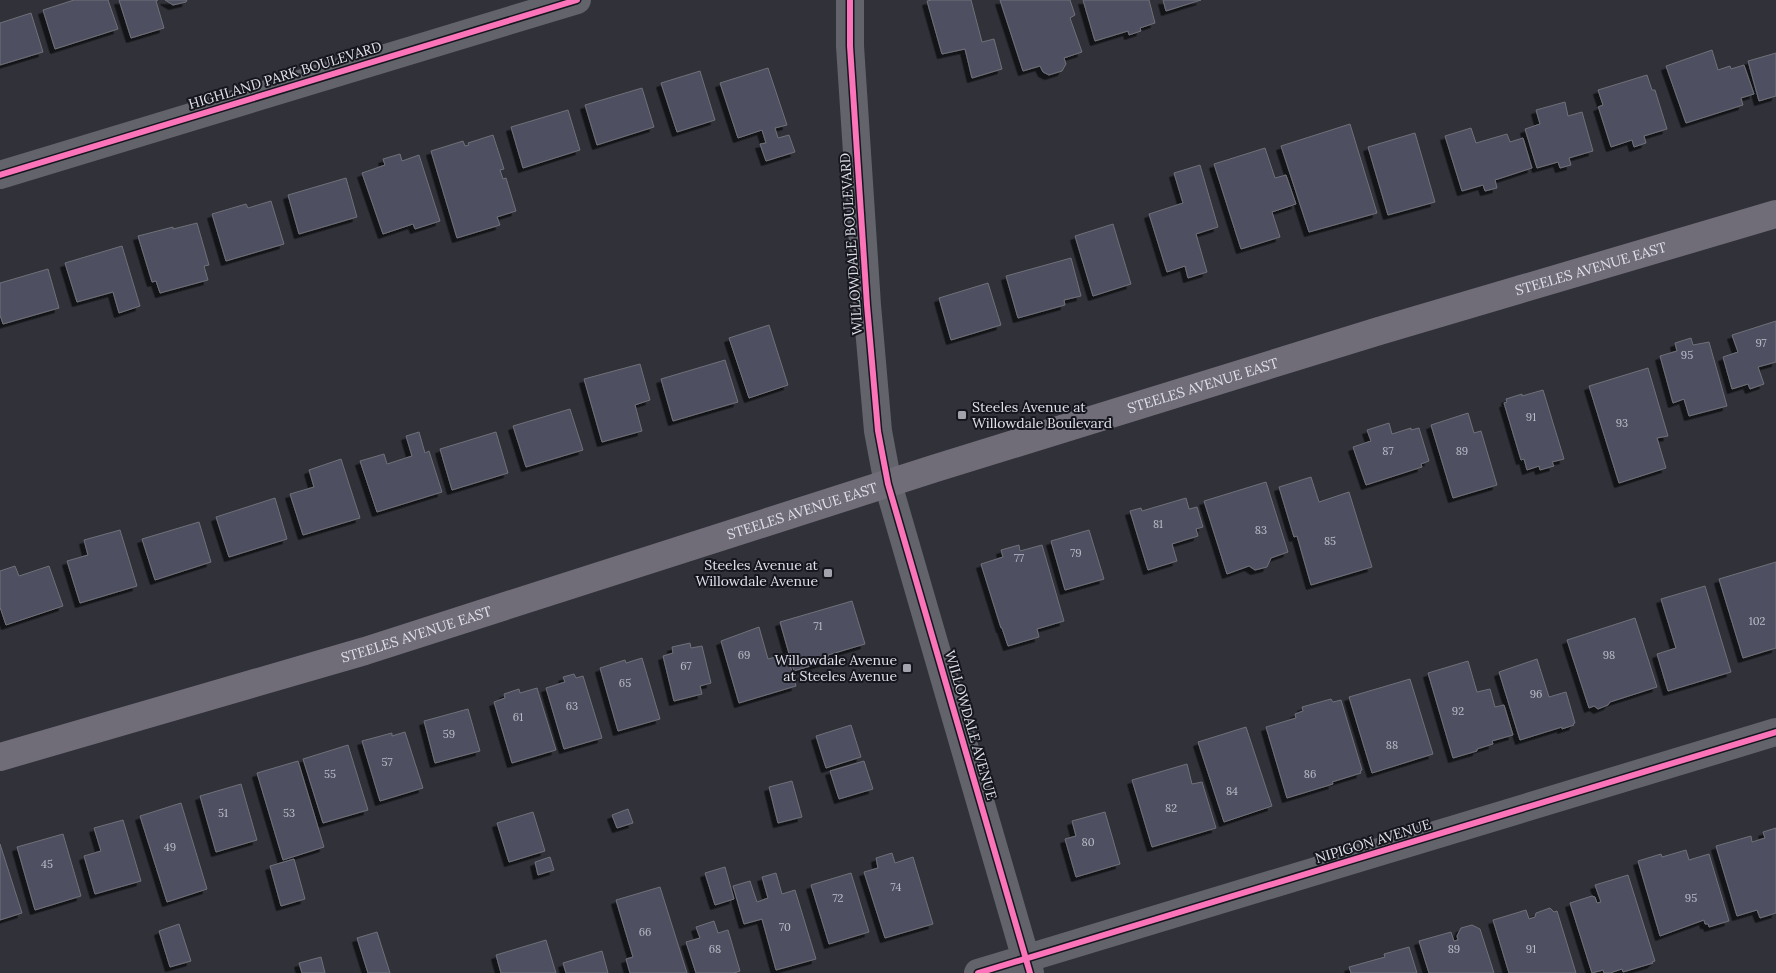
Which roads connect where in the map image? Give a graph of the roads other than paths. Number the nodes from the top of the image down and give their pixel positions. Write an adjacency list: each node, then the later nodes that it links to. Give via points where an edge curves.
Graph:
1 (577, 0): 3 (street, HIGHLAND PARK BOULEVARD)
2 (850, 0): 5 (street, WILLOWDALE BOULEVARD, via 850,46 867,305 878,431)
3 (0, 175)
4 (1776, 214): 5 (main road, STEELES AVENUE EAST, via 1379,331)
5 (888, 484): 7 (main road, STEELES AVENUE EAST, via 365,651); 8 (street, WILLOWDALE AVENUE)
6 (1776, 732): 8 (street, NIPIGON AVENUE)
7 (0, 757)
8 (1028, 966): 9 (street, NIPIGON AVENUE)
9 (978, 973)

